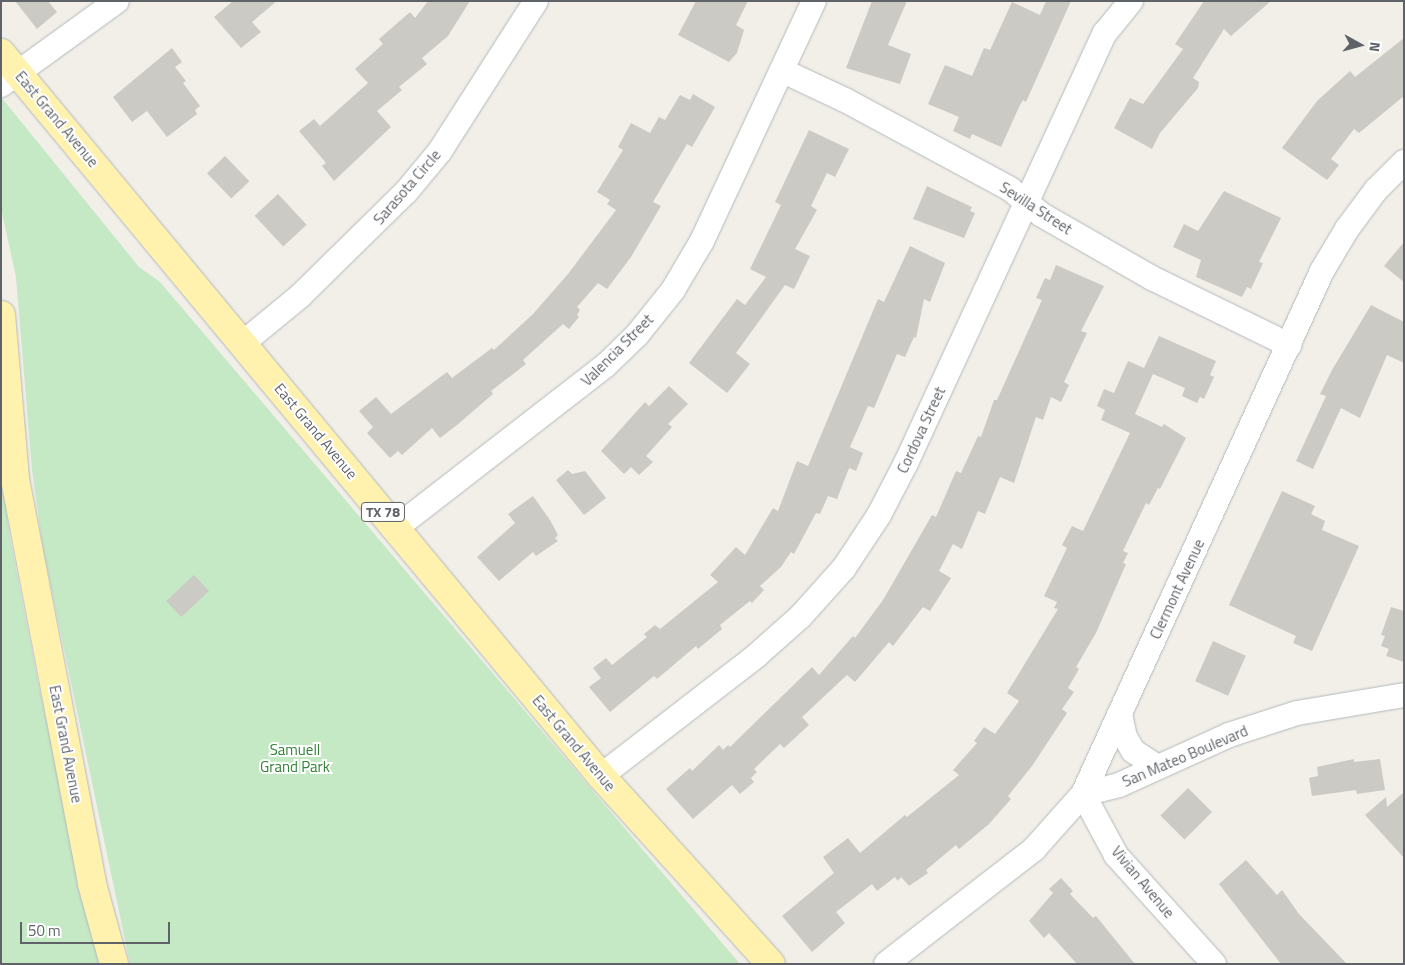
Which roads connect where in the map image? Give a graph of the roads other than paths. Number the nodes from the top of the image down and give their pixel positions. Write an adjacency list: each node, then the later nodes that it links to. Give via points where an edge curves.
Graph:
1 (117, 1): 5 (street)
2 (536, 1): 10 (street, Sarasota Circle, via 440,152 406,192 300,296)
3 (814, 1): 6 (street, Valencia Street)
4 (1131, 1): 8 (street, Cordova Street, via 1105,33)
5 (7, 70): 10 (main road, East Grand Avenue / TX 78)
6 (783, 71): 8 (street, Sevilla Street, via 862,109 1010,189); 12 (street, Valencia Street, via 702,241 673,290 637,335 572,394)
7 (1404, 162): 11 (street, Clermont Avenue, via 1376,190 1346,229 1322,271)
8 (1026, 203): 11 (street, Sevilla Street, via 1152,278); 16 (street, Cordova Street, via 906,463 879,515 844,568 800,617 756,656)
9 (1, 315): 18 (main road, East Grand Avenue, via 15,479 92,884)
10 (244, 343): 12 (main road, East Grand Avenue / TX 78)
11 (1289, 346): 14 (street, Clermont Avenue)
12 (396, 528): 16 (main road, East Grand Avenue / TX 78)
13 (1401, 698): 15 (street, San Mateo Boulevard, via 1298,714 1229,735)
14 (1120, 714): 15 (street, via 1124,737 1133,752); 17 (street, Clermont Avenue)
15 (1156, 766): 17 (street, San Mateo Boulevard, via 1119,785)
16 (601, 776): 19 (main road, East Grand Avenue / TX 78)
17 (1083, 794): 20 (street, Clermont Avenue, via 1034,848); 21 (street, Vivian Avenue, via 1116,855)
18 (114, 964)
19 (772, 964)
20 (886, 964)
21 (1214, 964)

